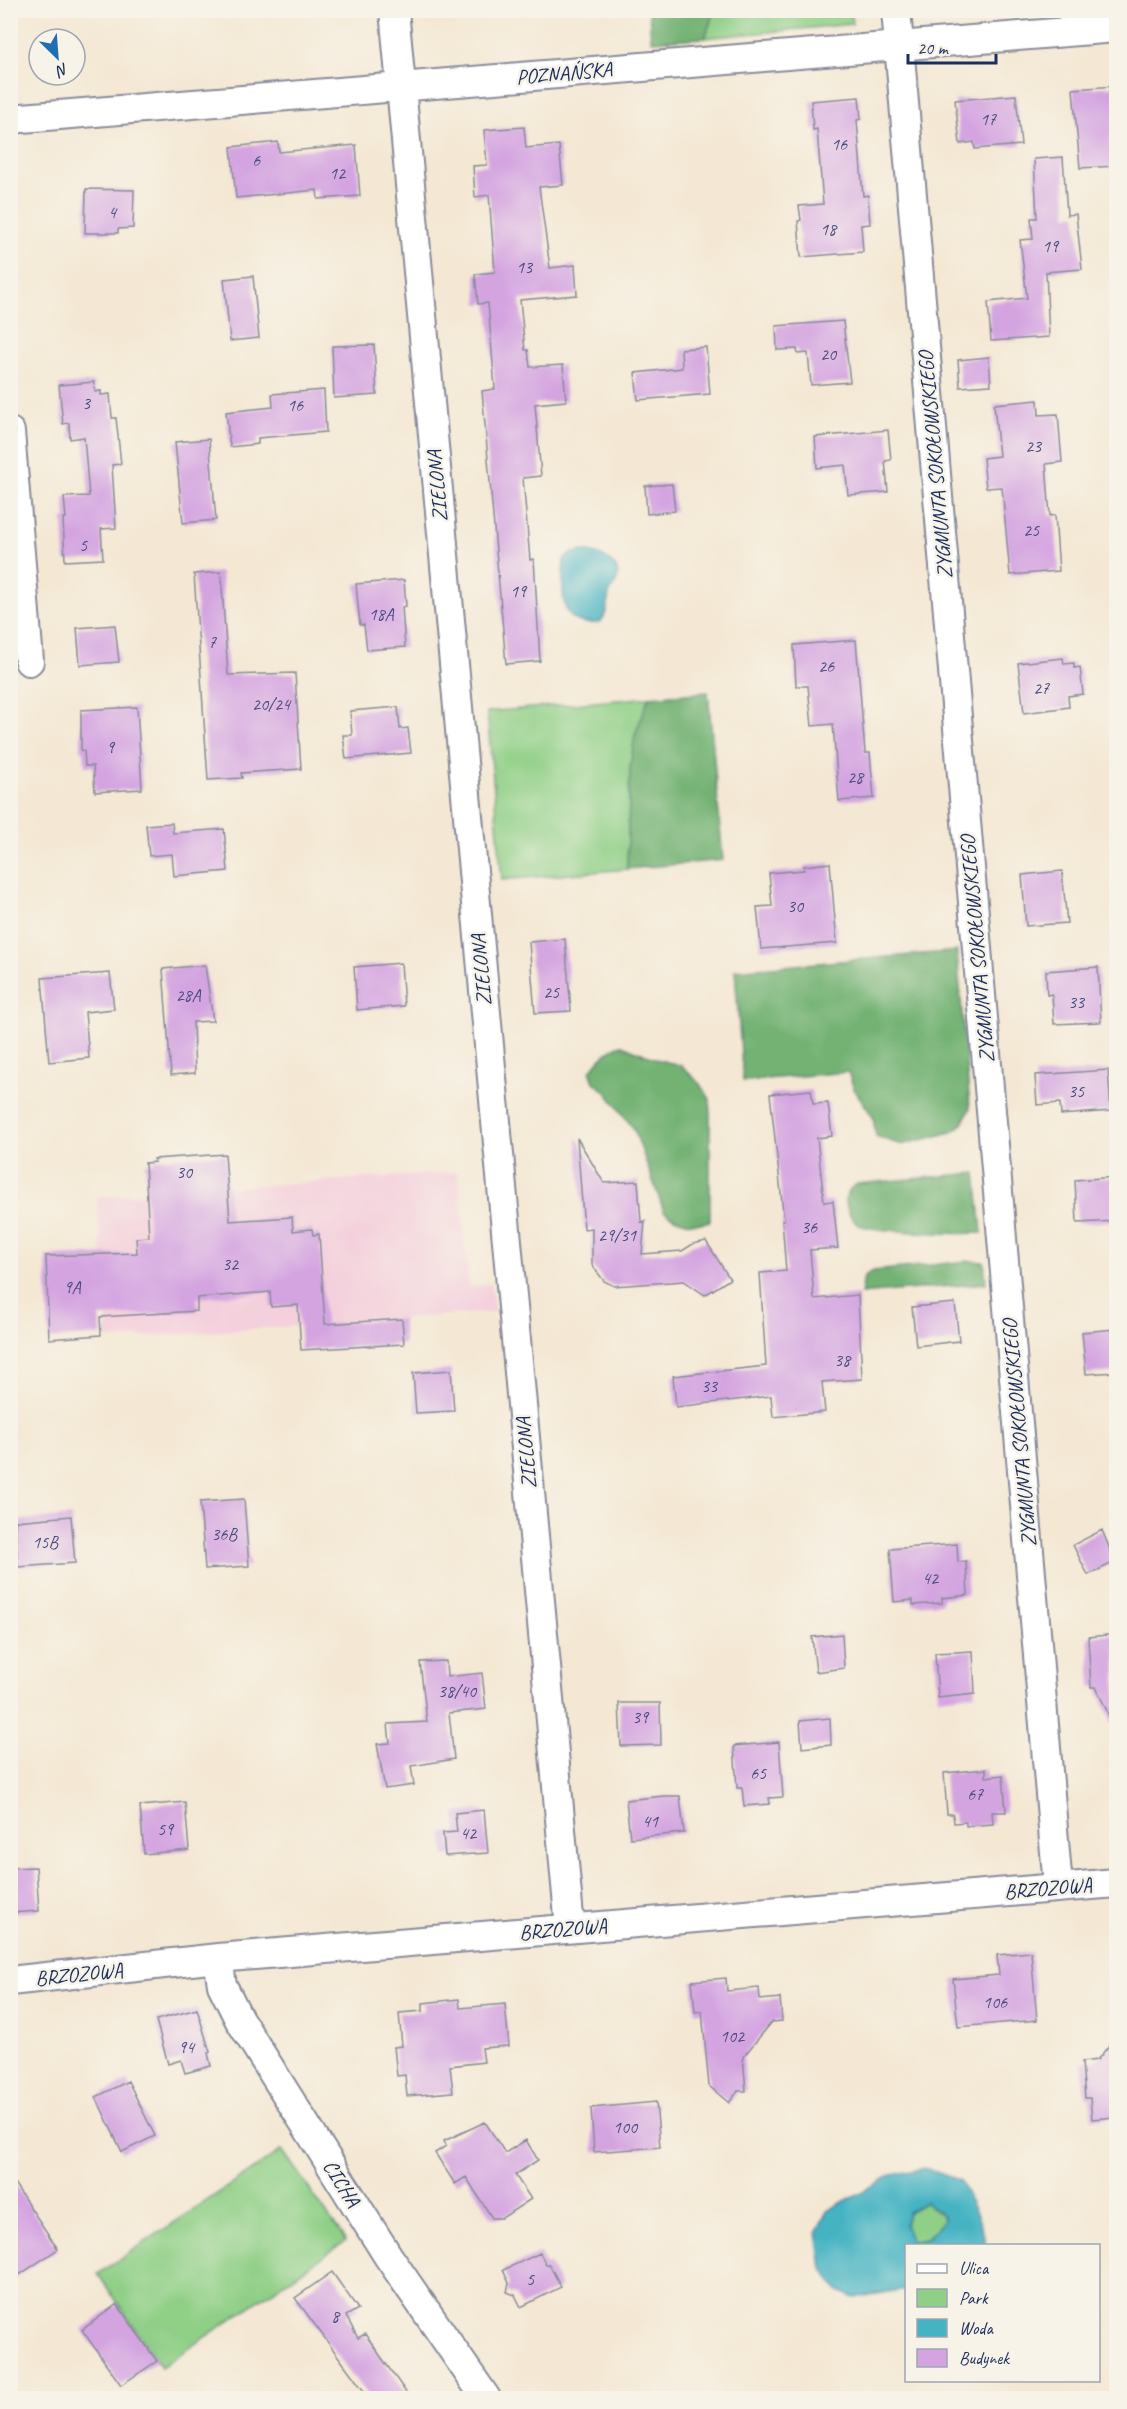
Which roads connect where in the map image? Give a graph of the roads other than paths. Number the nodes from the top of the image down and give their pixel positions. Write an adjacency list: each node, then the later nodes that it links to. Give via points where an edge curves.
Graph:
1 (394, 10): 5 (street, ZIELONA)
2 (896, 10): 4 (street, ZYGMUNTA SOKOŁOWSKIEGO)
3 (1116, 28): 4 (street, POZNAŃSKA)
4 (899, 47): 5 (street, POZNAŃSKA); 10 (street, ZYGMUNTA SOKOŁOWSKIEGO)
5 (400, 86): 6 (street, POZNAŃSKA); 11 (street, ZIELONA)
6 (10, 119)
7 (10, 432): 8 (street)
8 (29, 661)
9 (1116, 1882): 10 (street, BRZOZOWA)
10 (1058, 1887): 11 (street, BRZOZOWA)
11 (570, 1928): 12 (street, BRZOZOWA)
12 (218, 1958): 13 (street, BRZOZOWA); 14 (street, CICHA, via 222,1985 239,2019 388,2256)
13 (10, 1981)
14 (486, 2398)

